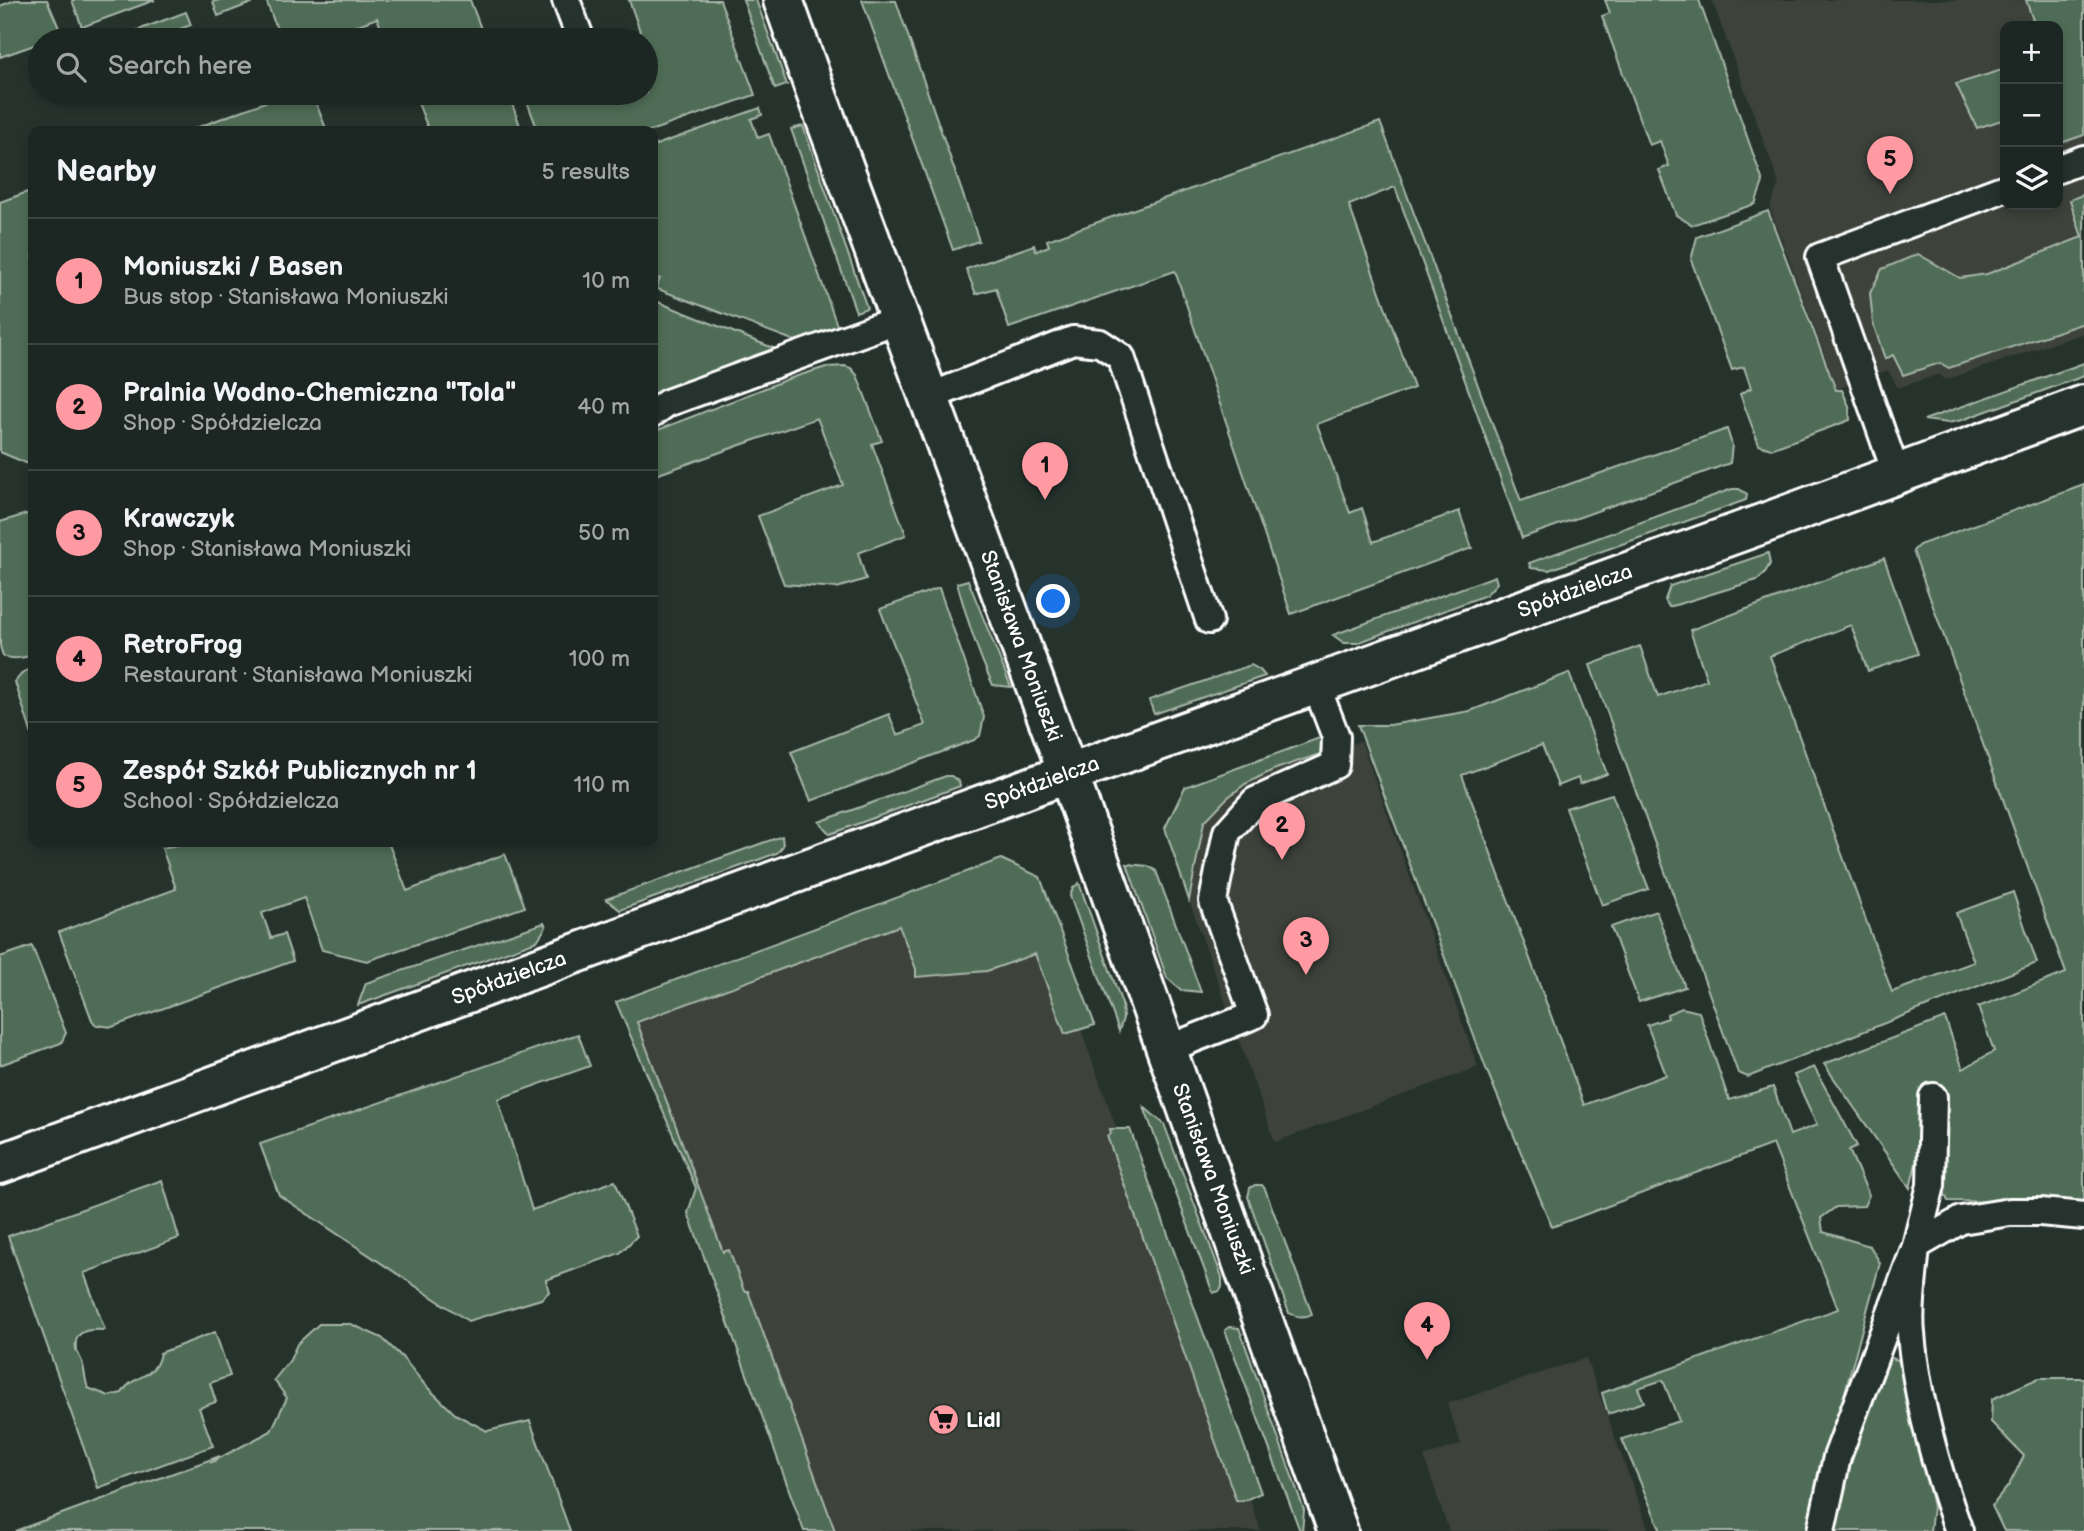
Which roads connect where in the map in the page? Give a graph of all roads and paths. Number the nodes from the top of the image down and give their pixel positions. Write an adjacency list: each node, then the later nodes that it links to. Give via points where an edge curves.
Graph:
1 (566, 0): 3 (lane)
2 (783, 0): 7 (street, Stanisława Moniuszki)
3 (576, 28)
4 (2084, 159): 5 (lane)
5 (2063, 167)
6 (2000, 190): 11 (lane, via 1820,257)
7 (900, 319): 8 (street, Stanisława Moniuszki); 10 (lane)
8 (929, 397): 12 (lane, via 1073,341 1100,343 1121,357); 14 (street, Stanisława Moniuszki)
9 (2084, 405): 11 (street, Spółdzielcza)
10 (658, 409)
11 (1896, 474): 13 (street, Spółdzielcza)
12 (1209, 620)
13 (1317, 685): 14 (street, Spółdzielcza); 15 (lane, via 1336,737 1335,765 1255,801 1227,832 1213,901 1254,1015)
14 (1068, 773): 15 (street, Stanisława Moniuszki); 17 (street, Spółdzielcza)
15 (1167, 1049): 21 (street, Stanisława Moniuszki)
16 (1933, 1097): 19 (lane, via 1931,1185)
17 (0, 1164)
18 (2084, 1216): 19 (lane, via 2010,1212 1961,1220)
19 (1916, 1246): 20 (lane, via 1910,1330 1921,1400); 22 (lane, via 1838,1457)
20 (1952, 1524)
21 (1338, 1531)
22 (1821, 1531)

